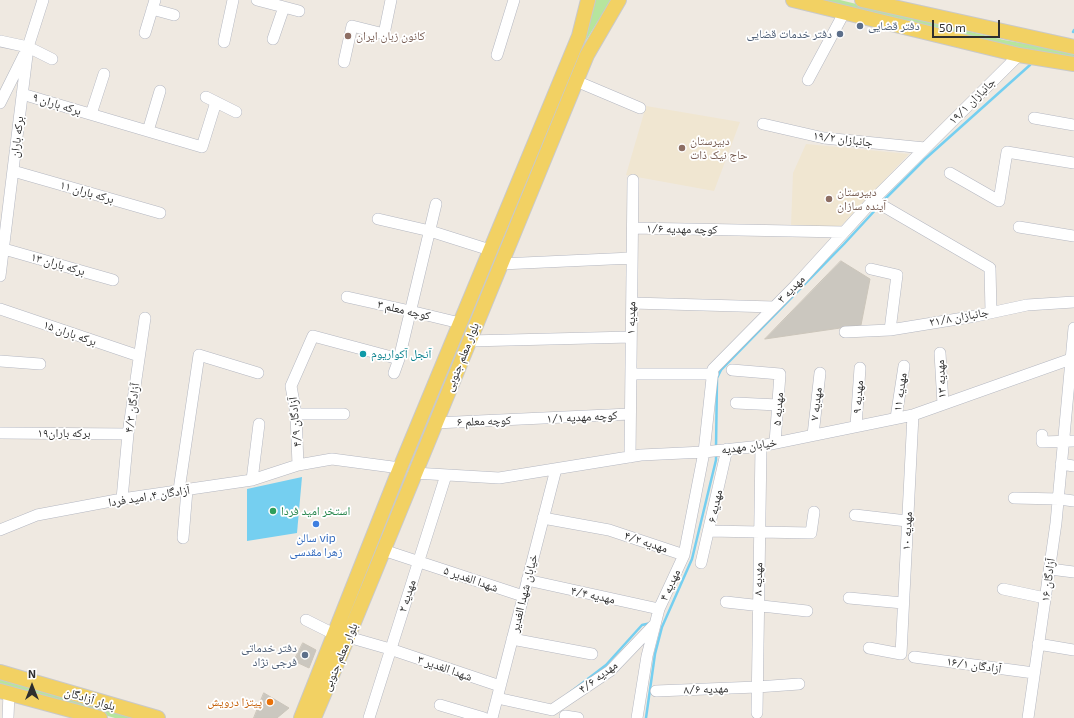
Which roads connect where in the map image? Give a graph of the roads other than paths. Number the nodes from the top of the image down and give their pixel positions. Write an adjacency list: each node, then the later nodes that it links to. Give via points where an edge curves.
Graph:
1 (42, 0): 19 (street, برکه باران)
2 (233, 0): 18 (street)
3 (258, 0): 11 (street)
4 (391, 0): 24 (street, via 384,34 352,26)
5 (514, 0): 22 (street)
6 (588, 0): 55 (main road, بلوار معلم جنوبی, via 579,36)
7 (619, 0): 28 (main road, بلوار معلم جنوبی, via 587,54)
8 (794, 0): 13 (main road)
9 (862, 0): 20 (main road)
10 (153, 4): 14 (street); 15 (street)
11 (284, 7): 12 (street); 16 (street)
12 (299, 11)
13 (844, 13): 21 (main road); 27 (street)
14 (174, 15)
15 (145, 33)
16 (273, 39)
17 (0, 41): 19 (street)
18 (224, 42)
19 (28, 47): 23 (street); 30 (street, برکه باران); 31 (street)
20 (1074, 47)
21 (1019, 54): 25 (main road); 39 (street, جانبازان ۱۹/۱)
22 (496, 55)
23 (52, 59)
24 (344, 62)
25 (1074, 64)
26 (104, 74): 34 (street, برکه باران ۹)
27 (808, 80)
28 (576, 81): 32 (street); 57 (main road, بلوار معلم جنوبی)
29 (160, 91): 38 (street)
30 (22, 94): 34 (street, برکه باران ۹); 41 (street, برکه باران)
31 (0, 103)
32 (640, 108)
33 (236, 112): 38 (street, برکه باران ۹, via 211,100 202,147)
34 (91, 114): 38 (street, برکه باران ۹)
35 (1034, 118): 37 (street)
36 (763, 124): 39 (street, جانبازان ۱۹/۲, via 824,138)
37 (1074, 125)
38 (148, 131)
39 (925, 148): 44 (street, مهدیه ۳)
40 (1074, 162): 42 (street, via 1006,152 999,201)
41 (13, 171): 46 (street, برکه باران); 47 (street, برکه باران ۱۱)
42 (950, 173)
43 (633, 180): 50 (street, مهدیه ۱)
44 (873, 200): 52 (street, مهدیه ۳); 67 (street, via 990,268)
45 (436, 204): 51 (street)
46 (5, 205): 54 (street, برکه باران)
47 (160, 213)
48 (378, 219): 51 (street)
49 (1019, 227): 53 (street)
50 (633, 228): 52 (street, کوچه مهدیه ۱/۶); 56 (street, مهدیه ۱)
51 (430, 231): 55 (street); 66 (street)
52 (844, 232): 64 (street, مهدیه ۳)
53 (1074, 236)
54 (4, 249): 59 (street, برکه باران); 60 (street, برکه باران ۱۳)
55 (490, 250): 69 (main road, بلوار معلم جنوبی)
56 (632, 258): 57 (street); 63 (street, مهدیه ۱)
57 (501, 264): 74 (main road, بلوار معلم جنوبی)
58 (871, 268): 71 (street, via 897,275)
59 (0, 276)
60 (113, 280)
61 (347, 297): 66 (street, کوچه معلم ۳)
62 (1074, 302): 67 (street, جانبازان ۲۱/۸, via 1027,305)
63 (632, 303): 64 (street); 73 (street, مهدیه ۱)
64 (774, 307): 88 (street, مهدیه ۳, via 713,369)
65 (0, 309): 76 (street, برکه باران ۱۵)
66 (410, 311): 69 (street, کوچه معلم ۳); 78 (street)
67 (991, 312): 71 (street, جانبازان ۲۱/۸)
68 (145, 318): 76 (street, آزادگان ۴/۳)
69 (460, 323): 114 (main road, بلوار معلم جنوبی)
70 (1074, 328): 77 (street, آزادگان ۱۶)
71 (890, 330): 72 (street, جانبازان ۲۱/۸)
72 (845, 332)
73 (631, 337): 74 (street); 87 (street, مهدیه ۱)
74 (469, 341): 98 (main road, بلوار معلم جنوبی)
75 (940, 353): 90 (street, مهدیه ۱۳)
76 (139, 356): 102 (street, آزادگان ۴/۳)
77 (1073, 358): 90 (street, خیابان مهدیه); 105 (street, آزادگان ۱۶)
78 (399, 359): 84 (street); 92 (street, آزادگان ۴/۹, via 313,336 292,386)
79 (0, 361): 80 (street)
80 (40, 364)
81 (904, 366): 96 (street, مهدیه ۱۱)
82 (860, 368): 100 (street, مهدیه ۹)
83 (732, 370): 91 (street, مهدیه ۵, via 780,374)
84 (394, 372)
85 (258, 373): 119 (street, via 199,355)
86 (820, 373): 103 (street, مهدیه ۷)
87 (631, 374): 88 (street); 94 (street, مهدیه ۱)
88 (713, 374): 109 (street, مهدیه ۳)
89 (736, 403): 91 (street)
90 (943, 404): 95 (street, خیابان مهدیه)
91 (778, 405): 106 (street, مهدیه ۵)
92 (296, 414): 93 (street); 112 (street, آزادگان ۴/۹)
93 (344, 414)
94 (630, 414): 97 (street, کوچه مهدیه ۱/۱); 110 (street, مهدیه ۱)
95 (913, 415): 96 (street, خیابان مهدیه); 127 (street, مهدیه ۱۰)
96 (896, 418): 100 (street, خیابان مهدیه)
97 (533, 419): 98 (street, کوچه معلم ۶)
98 (435, 423): 116 (main road, بلوار معلم جنوبی)
99 (259, 424): 118 (street)
100 (856, 426): 103 (street, خیابان مهدیه)
101 (0, 433): 102 (street, برکه باران۱۹)
102 (128, 434): 121 (street, آزادگان ۴/۳)
103 (813, 435): 106 (street, خیابان مهدیه)
104 (1042, 435): 105 (street, via 1042,442)
105 (1069, 441): 111 (street, آزادگان ۱۶)
106 (775, 443): 107 (street, خیابان مهدیه)
107 (761, 446): 108 (street, خیابان مهدیه); 130 (street, مهدیه ۸)
108 (727, 449): 109 (street, خیابان مهدیه); 129 (street, مهدیه ۶)
109 (704, 452): 110 (street, خیابان مهدیه); 133 (street, مهدیه ۴)
110 (630, 457): 115 (street, خیابان مهدیه)
111 (1061, 464): 113 (street); 122 (street, آزادگان ۱۶)
112 (298, 465): 114 (street, آزادگان ۴، امید فردا, via 332,459); 118 (street, آزادگان ۴، امید فردا)
113 (1074, 466)
114 (400, 468): 138 (main road, بلوار معلم جنوبی)
115 (556, 469): 117 (street, خیابان مهدیه, via 499,478); 126 (street, خیابان شهدا الغدیر)
116 (414, 473): 117 (street, خیابان مهدیه); 132 (main road, بلوار معلم جنوبی)
117 (446, 475): 134 (street, مهدیه ۲)
118 (252, 480): 119 (street, آزادگان ۴، امید فردا)
119 (183, 490): 121 (street, آزادگان ۴، امید فردا); 131 (street)
120 (1014, 498): 122 (street)
121 (122, 499): 128 (street, آزادگان ۴، امید فردا, via 37,515)
122 (1059, 499): 123 (street); 136 (street, آزادگان ۱۶)
123 (1074, 501)
124 (814, 512): 130 (street, via 811,533)
125 (855, 515): 127 (street)
126 (543, 518): 133 (street, مهدیه ۴/۲, via 609,530); 140 (street, خیابان شهدا الغدیر)
127 (908, 521): 146 (street, مهدیه ۱۰)
128 (0, 530)
129 (709, 531): 130 (street); 135 (street, مهدیه ۶)
130 (759, 531): 147 (street, مهدیه ۸)
131 (183, 538)
132 (384, 550): 134 (street, شهدا الغدیر ۵); 139 (main road, بلوار معلم جنوبی)
133 (684, 554): 148 (street, مهدیه ۴)
134 (418, 561): 142 (street, شهدا الغدیر ۵); 157 (street, مهدیه ۲)
135 (702, 564)
136 (1050, 569): 137 (street); 144 (street, آزادگان ۱۶)
137 (1074, 572)
138 (358, 575): 139 (main road); 152 (main road, بلوار معلم جنوبی)
139 (372, 580): 153 (main road, بلوار معلم جنوبی)
140 (527, 580): 142 (street, خیابان شهدا الغدیر); 148 (street, مهدیه ۴/۴)
141 (1003, 589): 144 (street)
142 (523, 596): 154 (street, خیابان شهدا الغدیر)
143 (849, 598): 146 (street)
144 (1045, 598): 155 (street, آزادگان ۱۶)
145 (726, 602): 147 (street)
146 (903, 603): 156 (street, مهدیه ۱۰, via 901,654)
147 (758, 605): 149 (street); 165 (street, مهدیه ۸)
148 (658, 609): 151 (street, مهدیه ۴)
149 (807, 611)
150 (306, 620): 152 (street)
151 (656, 623): 168 (street, مهدیه ۴/۶, via 610,671 552,710); 181 (street, مهدیه ۴, via 647,656)
152 (334, 634): 175 (main road, بلوار معلم جنوبی)
153 (348, 637): 157 (street, شهدا الغدیر ۳); 176 (main road, بلوار معلم جنوبی)
154 (512, 639): 159 (street); 164 (street, خیابان شهدا الغدیر)
155 (1038, 644): 158 (street); 162 (street, آزادگان ۱۶)
156 (869, 648)
157 (390, 649): 164 (street, شهدا الغدیر ۳); 177 (street, مهدیه ۲)
158 (1074, 650)
159 (592, 654)
160 (914, 657): 162 (street, آزادگان ۱۶/۱)
161 (1, 670): 174 (main road, بلوار آزادگان)
162 (1034, 673): 182 (street, آزادگان ۱۶)
163 (799, 684): 165 (street, مهدیه ۸/۶)
164 (500, 686): 168 (street, خیابان شهدا الغدیر)
165 (757, 687): 166 (street, مهدیه ۸/۶); 170 (street, مهدیه ۸)
166 (656, 691)
167 (4, 692): 172 (street); 173 (main road, بلوار آزادگان)
168 (497, 698): 179 (street, خیابان شهدا الغدیر)
169 (440, 705): 178 (street)
170 (757, 713)
171 (565, 716): 180 (street)
172 (8, 718)
173 (100, 718)
174 (158, 718)
175 (301, 718)
176 (314, 718)
177 (368, 718)
178 (484, 718)
179 (492, 718)
180 (578, 718)
181 (637, 718)
182 (1028, 718)

